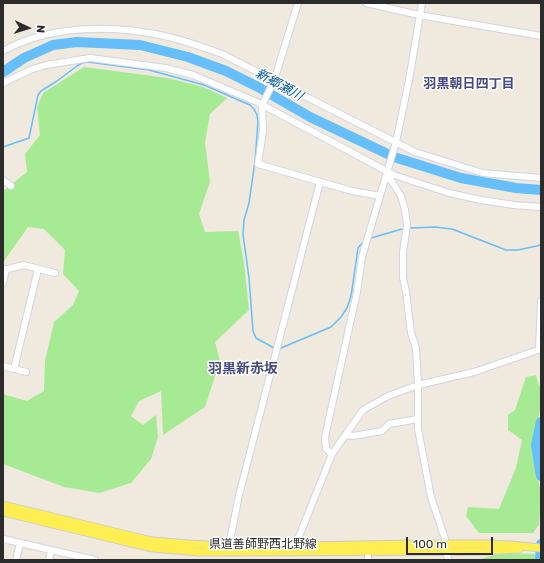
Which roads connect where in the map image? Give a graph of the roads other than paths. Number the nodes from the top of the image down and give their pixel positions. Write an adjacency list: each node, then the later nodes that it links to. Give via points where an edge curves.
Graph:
1 (298, 3): 7 (street)
2 (366, 3): 4 (street)
3 (422, 3): 4 (street)
4 (419, 15): 5 (street); 10 (street)
5 (541, 36)
6 (3, 51): 7 (street, via 25,41 66,31 128,30 156,34 197,45 222,54)
7 (274, 81): 9 (street); 10 (street)
8 (3, 82): 9 (street, via 46,65 97,58 166,68 193,75)
9 (262, 105): 11 (street); 14 (street, via 263,131 258,164)
10 (396, 142): 11 (street); 12 (street, via 415,152 483,173)
11 (387, 173): 16 (street); 17 (street, via 474,199); 27 (street, via 401,196 405,210 403,278 410,333 416,348)
12 (541, 178)
13 (3, 180): 15 (street)
14 (320, 182): 16 (street); 35 (street)
15 (11, 186)
16 (380, 196): 30 (street, via 362,257 326,437 326,449)
17 (541, 206)
18 (38, 269): 19 (street, via 24,265); 20 (street); 25 (street)
19 (5, 270): 21 (street)
20 (55, 273)
21 (3, 283)
22 (541, 301): 23 (street)
23 (540, 349): 27 (street, via 474,372)
24 (3, 366): 25 (street)
25 (14, 369): 26 (street)
26 (26, 372)
27 (418, 385): 28 (street); 29 (street, via 388,396 363,410)
28 (418, 419): 29 (street, via 389,424 382,431); 36 (street, via 430,497 440,521)
29 (346, 435): 30 (street)
30 (332, 454): 38 (street)
31 (3, 505): 35 (main road, 県道善師野西北野線, via 152,541)
32 (3, 512): 38 (main road, 県道善師野西北野線, via 153,548 199,552)
33 (3, 539): 34 (street)
34 (20, 543): 39 (street); 41 (street)
35 (229, 546): 38 (main road, 県道善師野西北野線)
36 (446, 547): 37 (main road, 県道善師野西北野線, via 511,545); 38 (main road, 県道善師野西北野線); 40 (main road, 県道善師野西北野線); 45 (street)
37 (539, 548)
38 (294, 549): 40 (main road, 県道善師野西北野線)
39 (51, 551): 42 (street); 43 (street)
40 (368, 551): 44 (street)
41 (16, 560)
42 (49, 560)
43 (94, 560)
44 (368, 560)
45 (448, 560)

